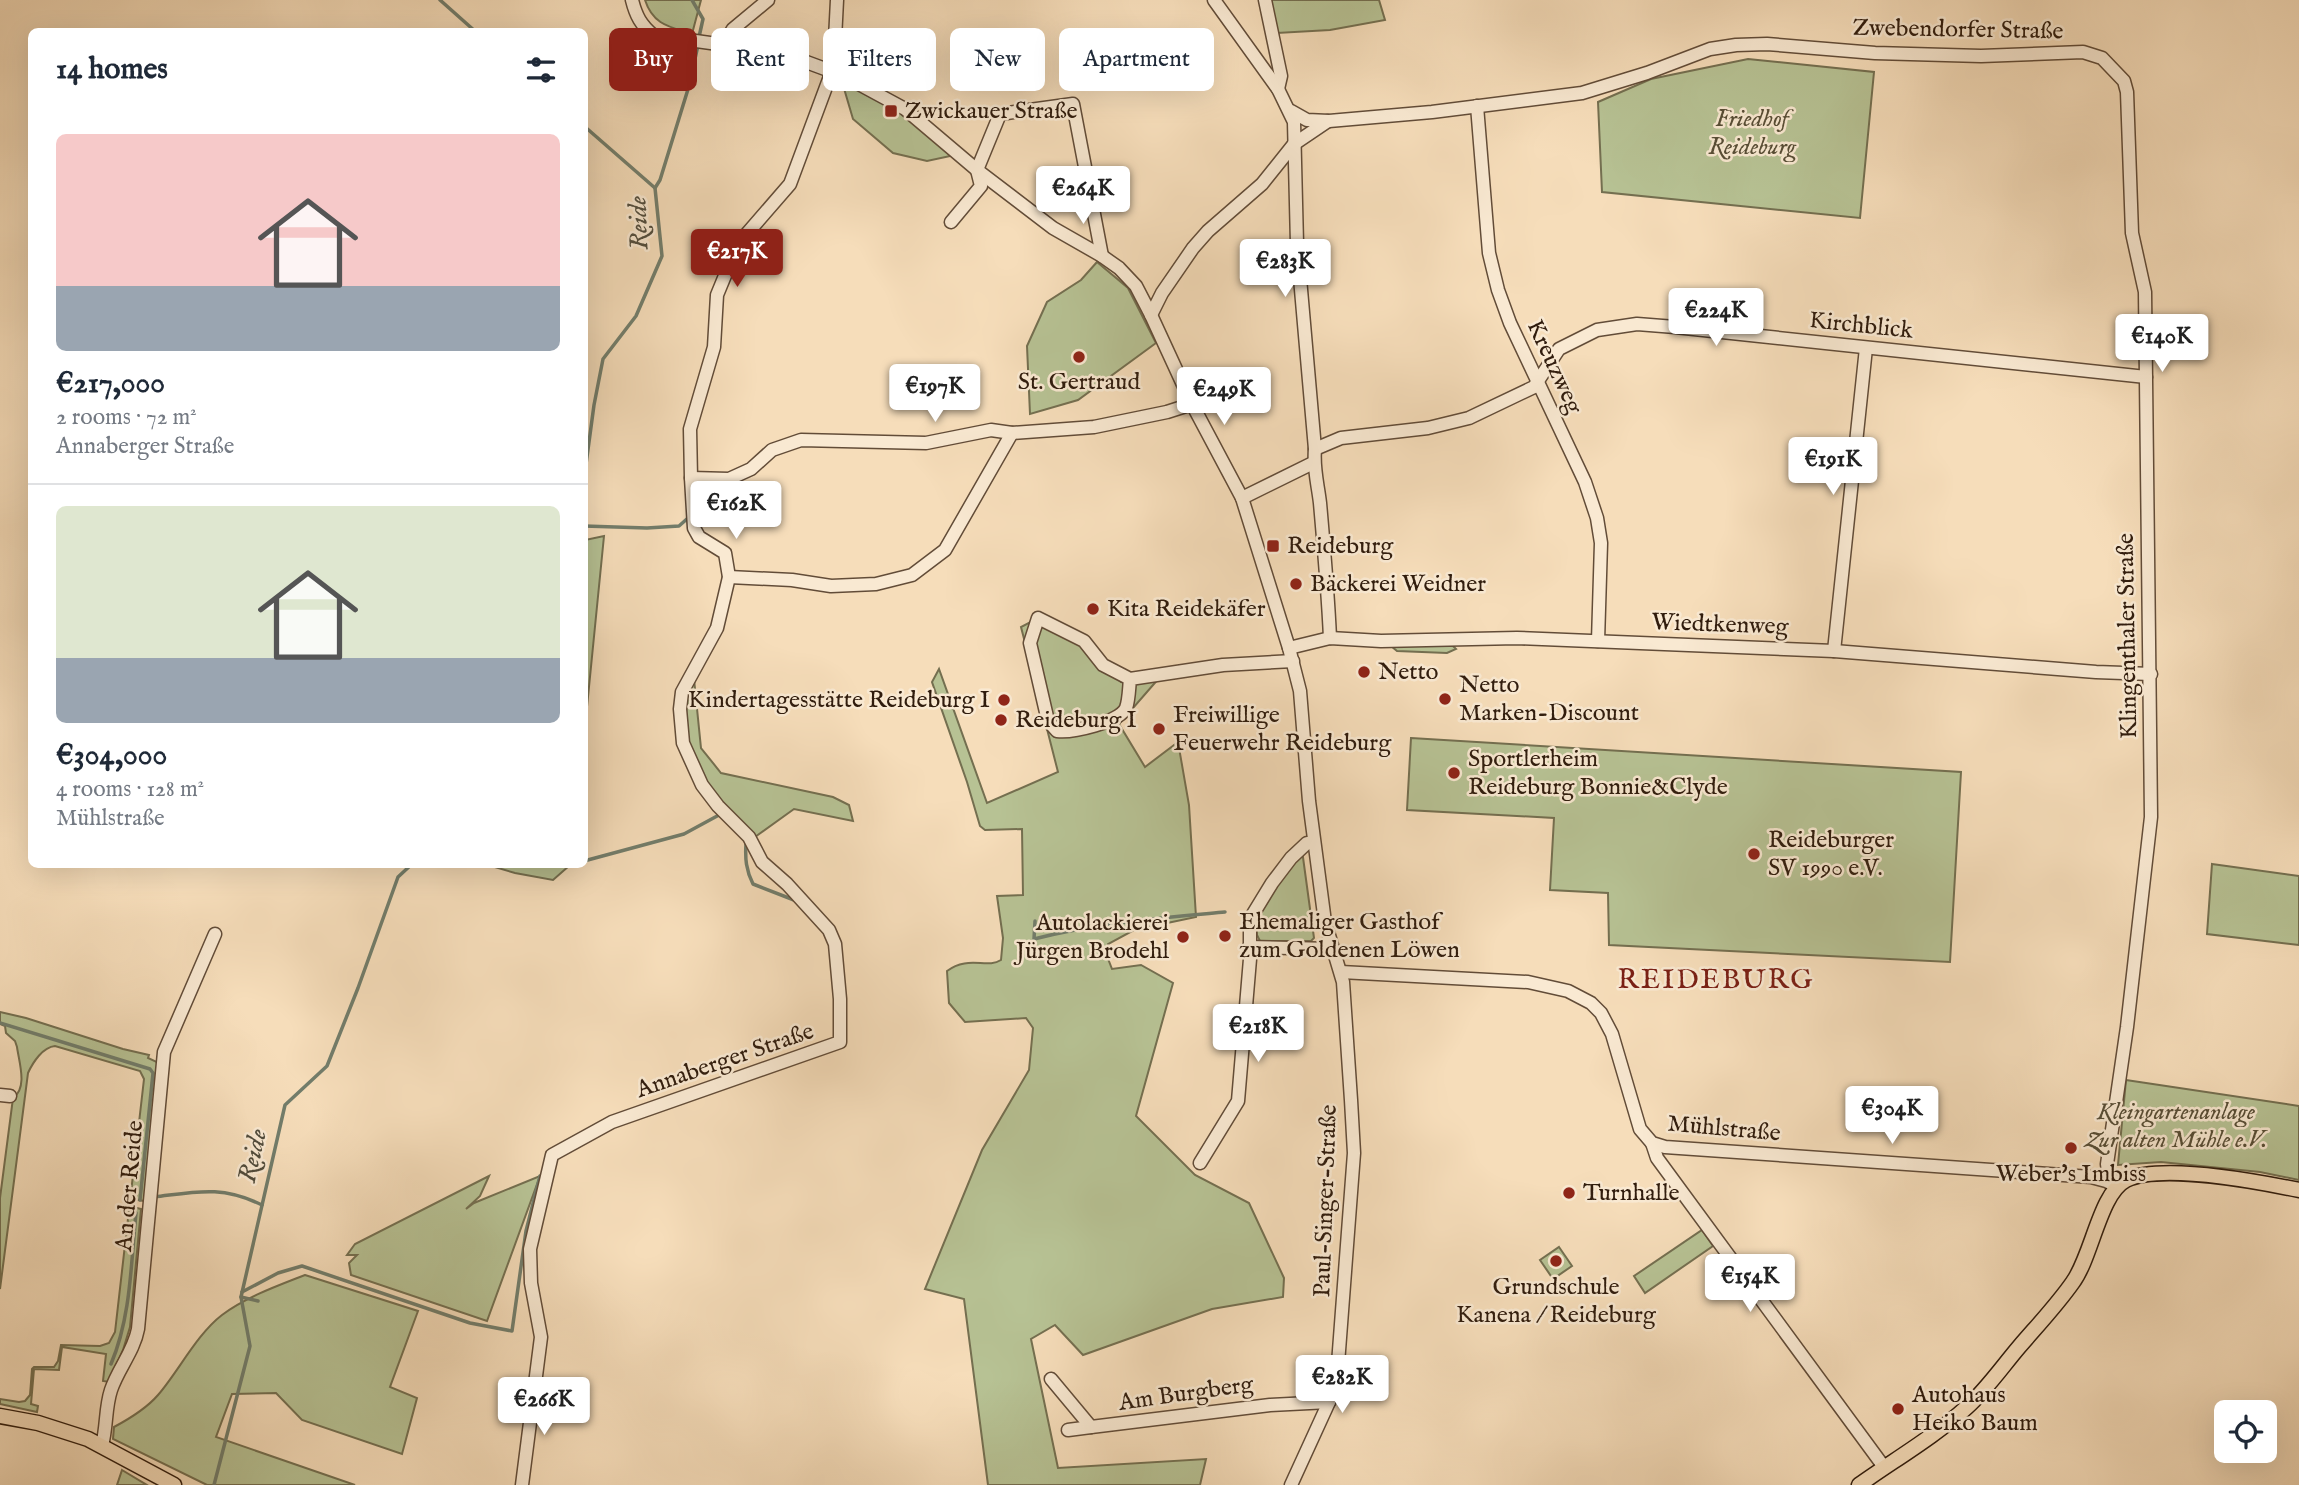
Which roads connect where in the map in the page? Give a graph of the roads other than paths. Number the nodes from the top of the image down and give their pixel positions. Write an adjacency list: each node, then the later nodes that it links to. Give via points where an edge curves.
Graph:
1 (632, 0): 8 (street, Paul-Singer-Straße, via 643,27 653,35)
2 (768, 0): 6 (street)
3 (837, 0): 7 (street)
4 (1214, 0): 10 (street)
5 (1265, 0): 10 (street, via 1281,76)
6 (734, 28)
7 (836, 28)
8 (711, 44)
9 (2124, 81): 13 (street, Zwebendorfer Straße, via 2102,58 2083,52 1875,54 1736,45 1699,52 1582,93); 22 (street, Klingenthaler Straße, via 2130,119 2132,233 2145,292)
10 (1278, 89): 14 (street)
11 (824, 91): 28 (street, via 790,184 738,244 717,295 714,347 690,429)
12 (870, 91): 17 (street, Paul-Singer-Straße, via 905,109)
13 (1477, 106): 15 (street, Zwebendorfer Straße); 23 (street, Kreuzweg, via 1491,265 1510,323)
14 (1291, 111): 15 (street, Zwebendorfer Straße, via 1307,120); 16 (street)
15 (1329, 121): 16 (street, Zwebendorfer Straße)
16 (1294, 144): 20 (street, Zwebendorfer Straße, via 1262,184 1193,248); 26 (street, via 1297,244)
17 (977, 170): 18 (street, via 981,186); 19 (street, Paul-Singer-Straße, via 1054,228); 19 (street, via 1000,114 1073,104)
18 (951, 222)
19 (1102, 256): 20 (street, Paul-Singer-Straße, via 1136,286)
20 (1151, 315): 24 (street, Paul-Singer-Straße)
21 (1866, 348): 22 (street, Kirchblick); 23 (street, Kirchblick, via 1675,327 1617,326 1597,330 1559,349); 36 (street)
22 (2146, 377): 38 (street, Klingenthaler Straße)
23 (1538, 383): 26 (street, Kirchblick, via 1488,410 1449,424 1349,436); 34 (street, Kreuzweg, via 1597,518 1601,543)
24 (1192, 404): 25 (street, via 1094,427); 29 (street, Paul-Singer-Straße)
25 (1012, 433): 28 (street, via 991,430 926,443 801,440 772,450 751,469 729,479); 32 (street, via 945,550 912,575 876,584 831,586)
26 (1315, 449): 27 (street)
27 (1313, 463): 29 (street); 33 (street)
28 (691, 478): 30 (street, via 694,528 699,537)
29 (1242, 498): 35 (street, Paul-Singer-Straße)
30 (725, 553): 31 (street, Annaberger Straße); 32 (street)
31 (729, 576): 32 (street); 58 (street, Annaberger Straße, via 717,628 682,692 683,743 702,785 749,837 762,862 829,930 835,944 840,1042 612,1122 552,1155 530,1249 541,1337)
32 (748, 576)
33 (1330, 638): 34 (street, Wiedtkenweg); 35 (street, Wiedtkenweg)
34 (1598, 641): 36 (street, Wiedtkenweg)
35 (1289, 648): 37 (street, Paul-Singer-Straße)
36 (1833, 651): 38 (street, Wiedtkenweg)
37 (1293, 662): 39 (street, via 1223,665); 40 (street, Paul-Singer-Straße, via 1300,691)
38 (2151, 674): 47 (street, Klingenthaler Straße, via 2151,817)
39 (1130, 679): 39 (street, via 1103,665 1084,641 1038,618 1030,643 1048,721 1057,731 1073,731 1122,713)
40 (1314, 842): 42 (street, via 1291,858 1258,904 1250,919); 43 (street, Paul-Singer-Straße)
41 (215, 934): 55 (street, An der Reide, via 164,1052 138,1329 111,1392)
42 (1249, 947): 43 (street); 46 (street, via 1238,1101)
43 (1331, 948): 44 (street, Paul-Singer-Straße)
44 (1340, 972): 45 (street, Mühlstraße, via 1528,982 1591,1003 1608,1022 1640,1129); 51 (street, Paul-Singer-Straße, via 1354,1153 1342,1330)
45 (1652, 1143): 47 (street, Mühlstraße); 56 (street, via 1657,1158)
46 (1200, 1163)
47 (2103, 1175): 48 (street, Mühlstraße)
48 (2116, 1186): 49 (main road, via 2137,1176 2195,1175); 56 (main road, via 2084,1263 2064,1293 1975,1399)
49 (2299, 1190)
50 (1051, 1379): 53 (street, Am Burgberg)
51 (1329, 1402): 53 (street, Am Burgberg); 59 (street, Paul-Singer-Straße)
52 (0, 1416): 55 (main road)
53 (1091, 1427): 54 (street, Am Burgberg)
54 (1068, 1430)
55 (102, 1445): 57 (main road)
56 (1884, 1467): 60 (main road)
57 (174, 1485)
58 (522, 1485)
59 (1291, 1485)
60 (1859, 1485)

